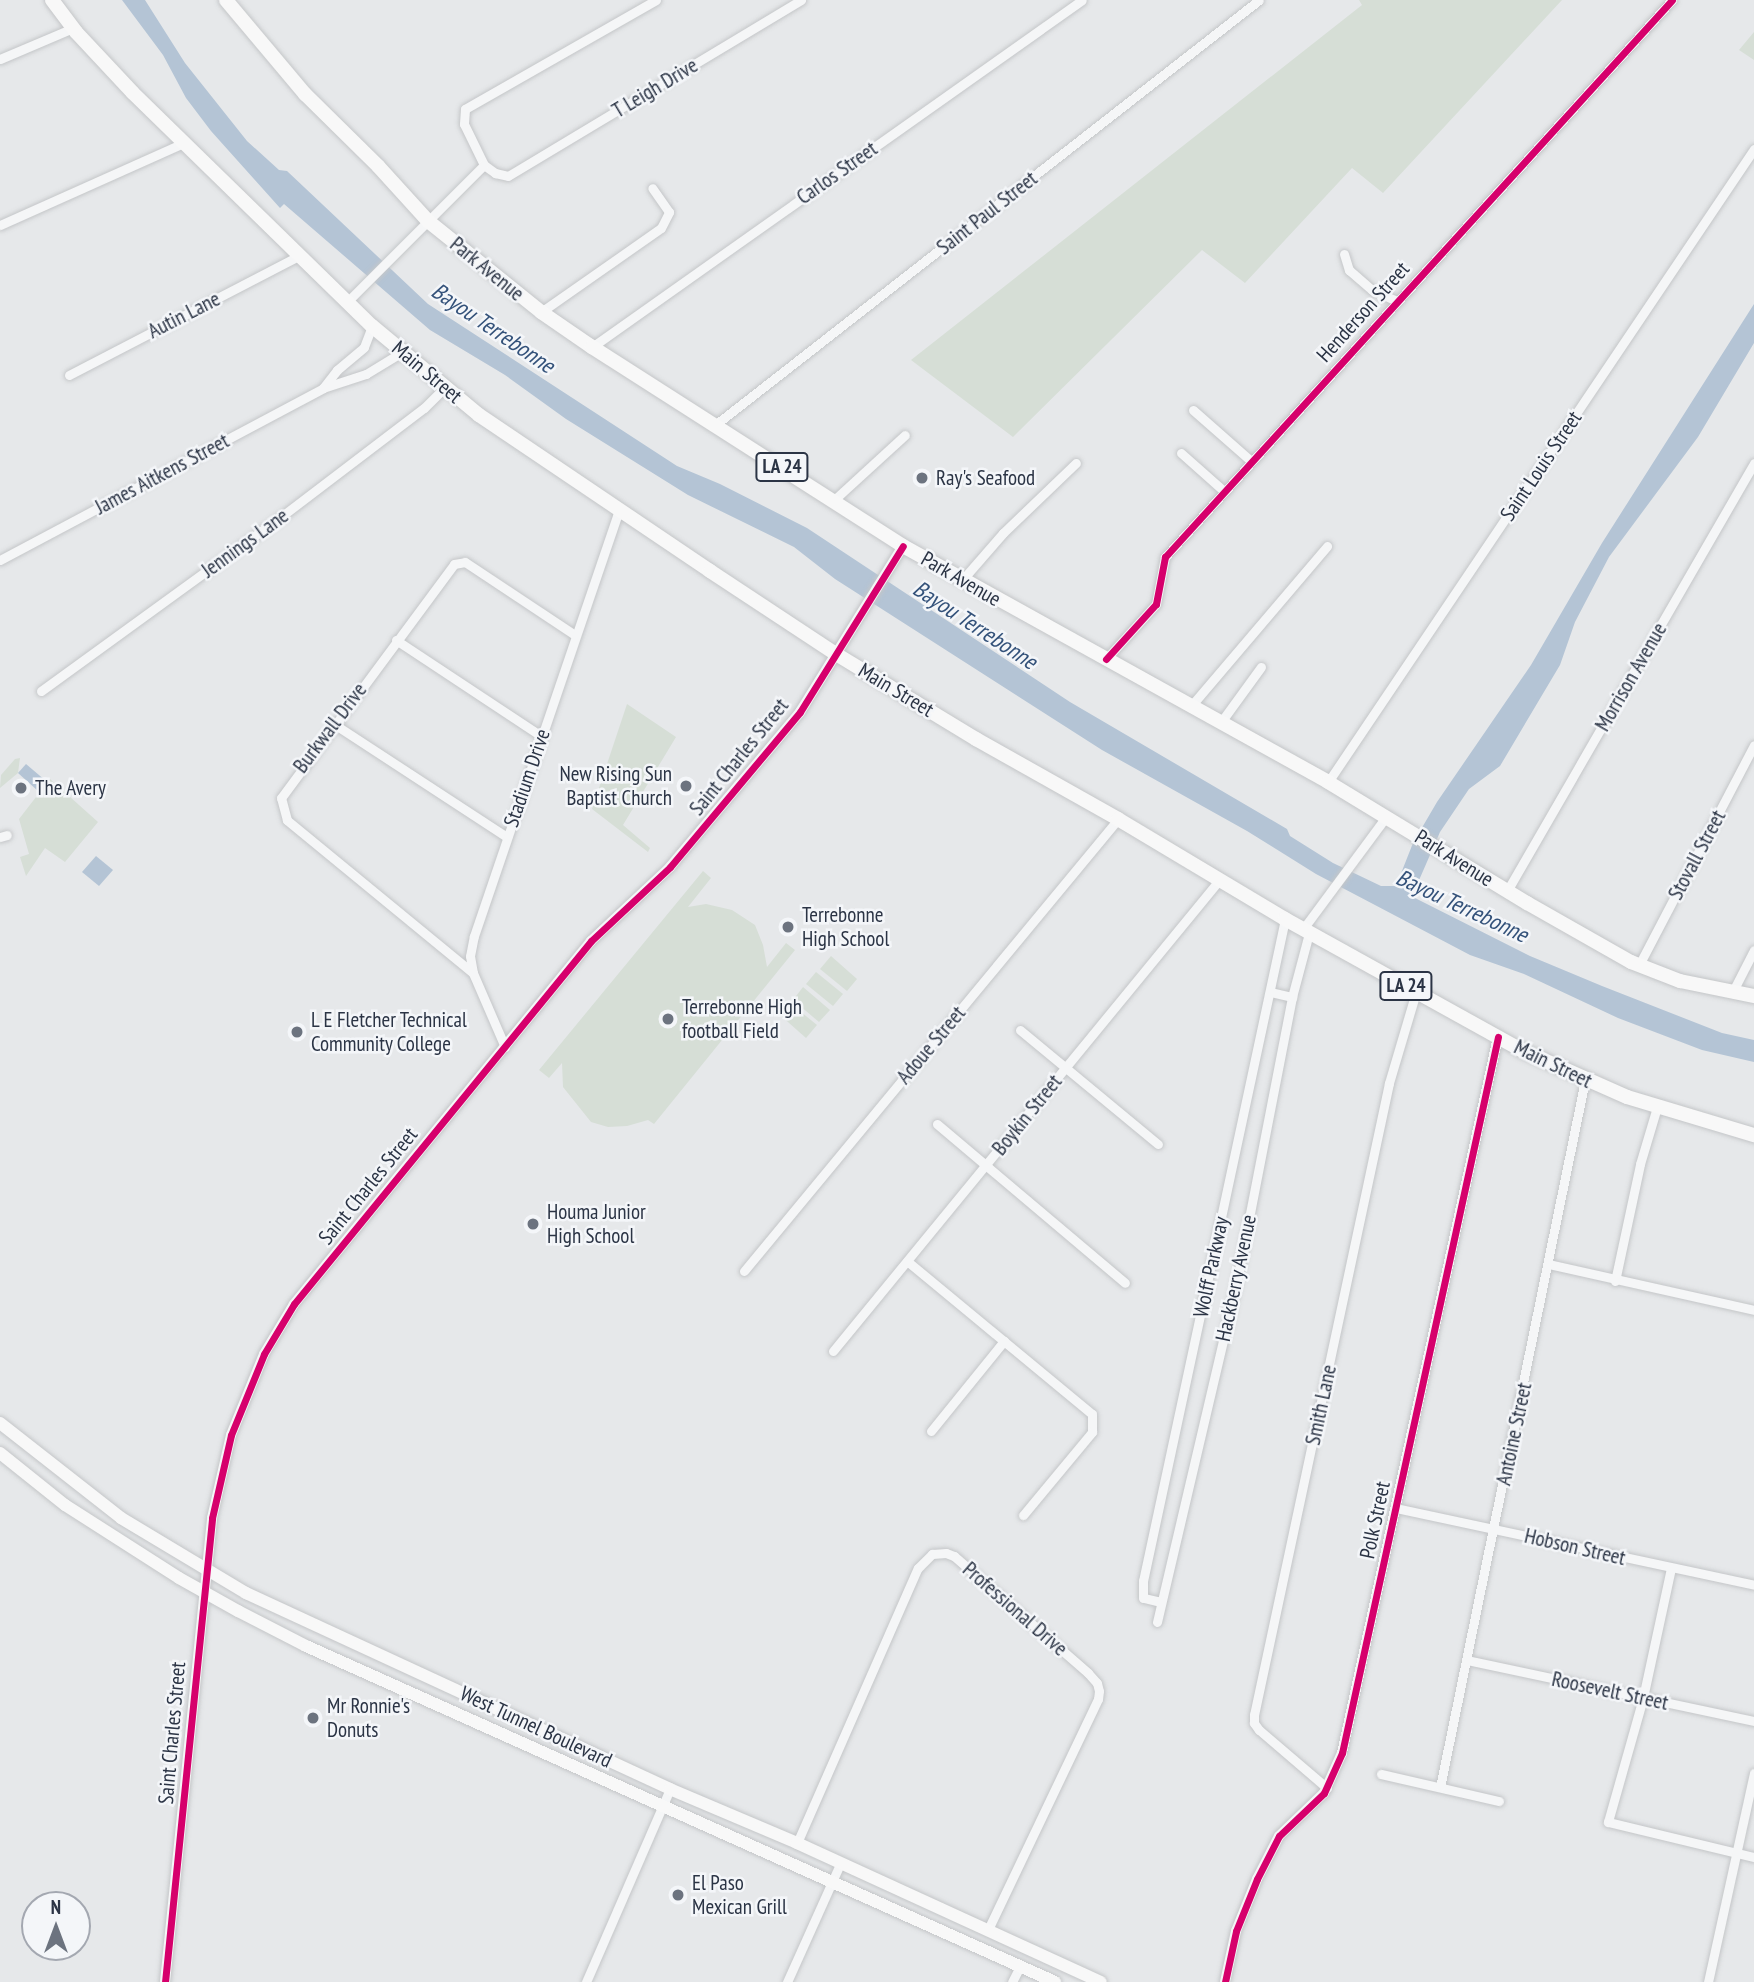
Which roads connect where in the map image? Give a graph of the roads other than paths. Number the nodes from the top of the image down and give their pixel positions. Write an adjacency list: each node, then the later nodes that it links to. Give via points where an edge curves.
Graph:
1 (52, 0): 8 (main road, Main Street / LA 24)
2 (226, 0): 14 (main road, Park Avenue / LA 24, via 305,94)
3 (656, 0): 12 (street, via 465,109 464,124)
4 (801, 0): 12 (street, T Leigh Drive, via 508,176)
5 (1082, 0): 22 (street, Carlos Street)
6 (1259, 0): 28 (street, Saint Paul Street)
7 (1672, 0): 18 (street, Henderson Street)
8 (73, 28): 9 (street); 10 (main road, Main Street / LA 24)
9 (0, 59)
10 (183, 143): 15 (street); 17 (main road, Main Street / LA 24)
11 (1754, 149): 52 (street, Saint Louis Street)
12 (484, 165): 14 (street)
13 (652, 188): 20 (street, via 669,212 661,228)
14 (428, 221): 19 (street); 20 (main road, Park Avenue / LA 24)
15 (0, 225)
16 (1344, 254): 18 (street, via 1349,270 1372,290)
17 (299, 256): 19 (main road, Main Street / LA 24); 24 (street, Autin Lane)
18 (1397, 301): 31 (street, Henderson Street)
19 (346, 303): 21 (main road, Main Street / LA 24)
20 (541, 313): 22 (main road, Park Avenue / LA 24)
21 (372, 326): 23 (main road, Main Street / LA 24); 25 (street, James Aitkens Street, via 364,347)
22 (592, 347): 28 (main road, Park Avenue / LA 24)
23 (402, 352): 25 (street, James Aitkens Street, via 366,374); 26 (main road, Main Street / LA 24)
24 (69, 375)
25 (323, 388): 39 (street, James Aitkens Street)
26 (444, 388): 36 (main road, Main Street / LA 24); 46 (street, Jennings Lane, via 282,516)
27 (1193, 410): 31 (street)
28 (715, 425): 35 (main road, Park Avenue / LA 24)
29 (905, 435): 35 (street)
30 (1181, 453): 34 (street)
31 (1251, 461): 34 (street, Henderson Street)
32 (1076, 463): 40 (street)
33 (1754, 463): 57 (street, Morrison Avenue)
34 (1224, 491): 44 (street, Henderson Street, via 1165,557 1156,604)
35 (834, 500): 37 (main road, Park Avenue / LA 24)
36 (619, 510): 41 (street, Stadium Drive); 43 (main road, Main Street / LA 24)
37 (903, 546): 40 (main road, Park Avenue / LA 24); 43 (street, Saint Charles Street)
38 (1327, 546): 47 (street)
39 (0, 560)
40 (963, 579): 44 (main road, Park Avenue / LA 24)
41 (575, 635): 42 (street, Burkwall Drive, via 465,562 454,564); 50 (street, Stadium Drive)
42 (396, 640): 49 (street, Burkwall Drive); 50 (street)
43 (836, 654): 54 (main road, Main Street / LA 24); 70 (street, Saint Charles Street, via 800,712 733,794 670,867 592,941)
44 (1105, 659): 47 (main road, Park Avenue / LA 24)
45 (1261, 667): 48 (street)
46 (41, 691)
47 (1191, 706): 48 (main road, Park Avenue / LA 24)
48 (1221, 722): 52 (main road, Park Avenue / LA 24)
49 (334, 724): 55 (street); 62 (street, Burkwall Drive, via 284,790 283,813)
50 (541, 736): 55 (street, Stadium Drive)
51 (1754, 745): 61 (street, Stovall Street)
52 (1328, 782): 53 (main road, Park Avenue / LA 24)
53 (1385, 818): 57 (main road, Park Avenue / LA 24); 59 (street, Hackberry Avenue, via 1328,892)
54 (1118, 819): 56 (main road, Main Street / LA 24); 80 (street, Adoue Street)
55 (507, 837): 62 (street, Stadium Drive, via 474,936)
56 (1220, 879): 58 (main road, Main Street / LA 24); 71 (street, Boykin Street)
57 (1507, 891): 61 (main road, Park Avenue / LA 24)
58 (1285, 919): 59 (main road, Main Street / LA 24); 63 (street, Wolff Parkway)
59 (1306, 931): 64 (main road, Main Street / LA 24); 67 (street, Hackberry Avenue)
60 (1754, 950): 65 (street)
61 (1639, 965): 65 (main road, Park Avenue / LA 24)
62 (473, 973): 70 (street, Stadium Drive)
63 (1270, 992): 67 (street); 96 (street, Wolff Parkway, via 1143,1581 1143,1598)
64 (1416, 992): 69 (main road, Main Street / LA 24); 104 (street, Smith Lane, via 1389,1083 1254,1715 1259,1730)
65 (1732, 993): 66 (main road, Park Avenue / LA 24)
66 (1754, 996)
67 (1292, 997): 96 (street, Hackberry Avenue, via 1237,1280)
68 (1020, 1030): 71 (street)
69 (1498, 1037): 72 (main road, Main Street / LA 24); 89 (street, Polk Street)
70 (505, 1047): 93 (street, Saint Charles Street, via 295,1304 264,1354 228,1444)
71 (1065, 1068): 76 (street); 77 (street, Boykin Street)
72 (1586, 1080): 73 (main road, Main Street / LA 24); 79 (street, Antoine Street)
73 (1657, 1107): 75 (main road, Main Street / LA 24); 81 (street)
74 (937, 1124): 77 (street)
75 (1754, 1135)
76 (1158, 1144)
77 (986, 1165): 78 (street, Boykin Street); 82 (street)
78 (907, 1261): 84 (street); 85 (street, Boykin Street)
79 (1549, 1264): 81 (street); 91 (street, Antoine Street)
80 (744, 1270)
81 (1615, 1281): 83 (street)
82 (1125, 1283)
83 (1754, 1310)
84 (1004, 1341): 87 (street); 90 (street, via 1085,1407 1094,1420 1092,1432)
85 (833, 1351)
86 (0, 1423): 93 (main road, West Tunnel Boulevard, via 103,1505)
87 (931, 1430)
88 (0, 1453): 95 (main road, West Tunnel Boulevard, via 65,1505)
89 (1396, 1508): 91 (street, Hobson Street); 104 (street, Polk Street, via 1342,1753)
90 (1023, 1515)
91 (1494, 1530): 92 (street, Hobson Street); 98 (street, Antoine Street)
92 (1671, 1568): 94 (street, Hobson Street); 99 (street)
93 (205, 1569): 95 (street, Saint Charles Street); 105 (main road, West Tunnel Boulevard, via 263,1602)
94 (1754, 1585)
95 (202, 1591): 107 (main road, West Tunnel Boulevard, via 306,1646); 115 (street, Saint Charles Street)
96 (1161, 1602): 97 (street, Hackberry Avenue)
97 (1157, 1622)
98 (1467, 1660): 99 (street, Roosevelt Street); 103 (street, Antoine Street)
99 (1643, 1698): 100 (street, Roosevelt Street); 109 (street, via 1608,1822)
100 (1754, 1721)
101 (1754, 1773): 109 (street)
102 (1381, 1774): 103 (street)
103 (1440, 1787): 106 (street)
104 (1327, 1788): 121 (street, Polk Street, via 1279,1836 1236,1931)
105 (670, 1789): 107 (street); 108 (main road, West Tunnel Boulevard)
106 (1499, 1801)
107 (664, 1806): 112 (main road, West Tunnel Boulevard); 116 (street)
108 (797, 1843): 111 (main road, West Tunnel Boulevard); 113 (street, Professional Drive, via 918,1568 932,1554 954,1556 1088,1673 1099,1691)
109 (1736, 1853): 110 (street); 122 (street)
110 (1754, 1857)
111 (840, 1864): 112 (street); 113 (main road, West Tunnel Boulevard)
112 (832, 1881): 114 (main road, West Tunnel Boulevard); 117 (street)
113 (988, 1930): 120 (main road, West Tunnel Boulevard)
114 (1020, 1966): 118 (street); 119 (main road, West Tunnel Boulevard)
115 (165, 1982)
116 (586, 1982)
117 (787, 1982)
118 (1012, 1982)
119 (1055, 1982)
120 (1101, 1982)
121 (1225, 1982)
122 (1708, 1982)

